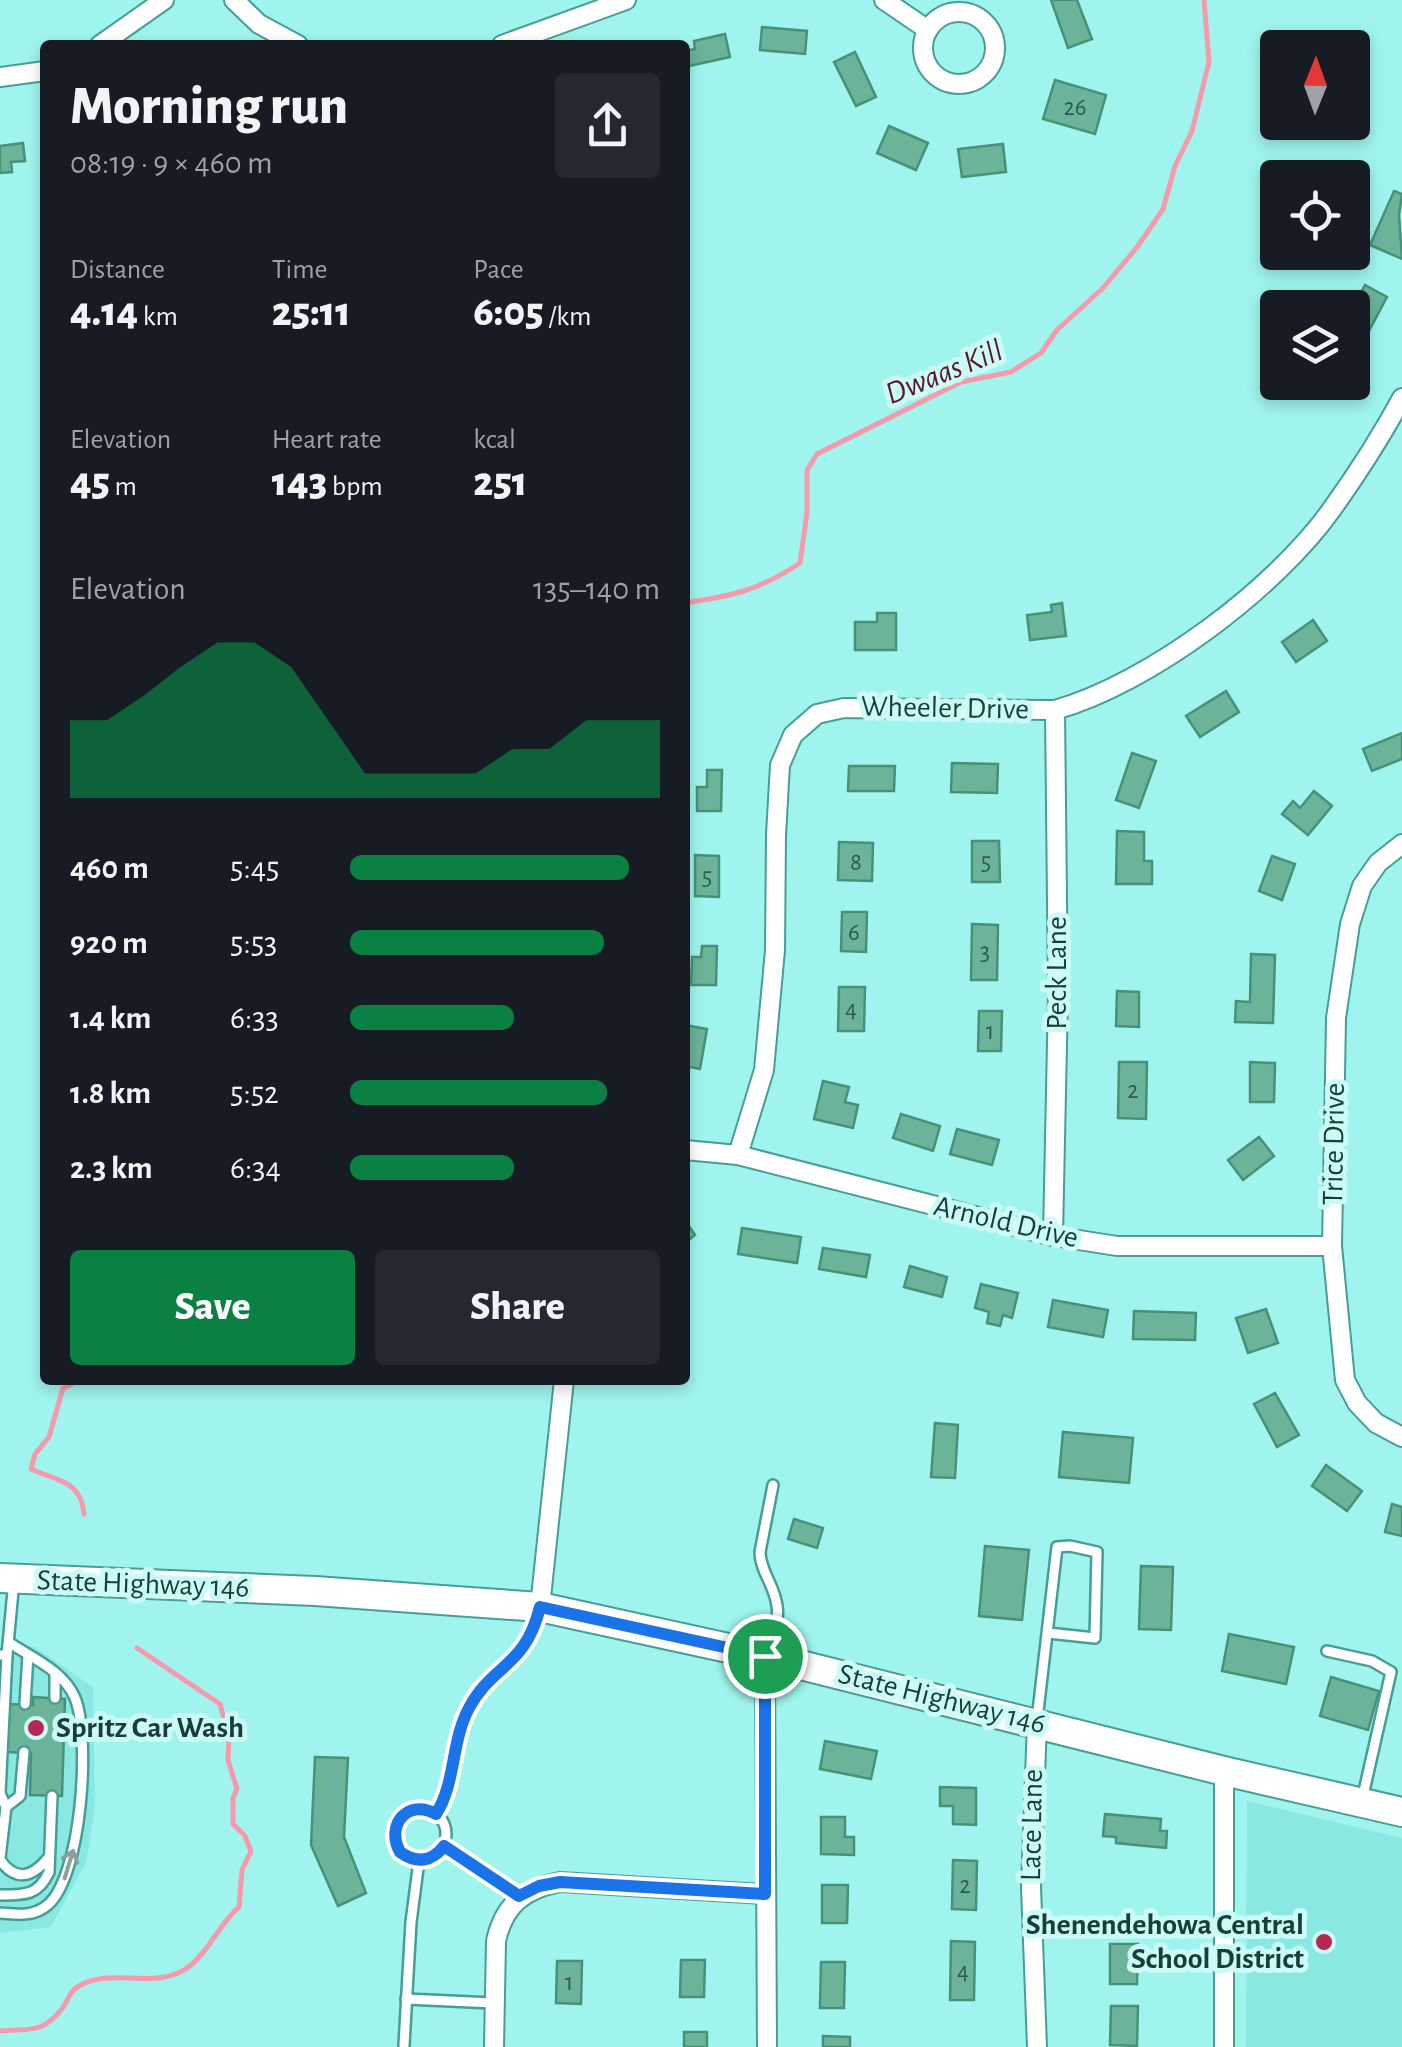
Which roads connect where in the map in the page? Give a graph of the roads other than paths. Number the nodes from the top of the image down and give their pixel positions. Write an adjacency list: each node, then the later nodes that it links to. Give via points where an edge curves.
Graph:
1 (164, 0): 6 (street)
2 (234, 0): 7 (street)
3 (626, 0): 8 (street)
4 (884, 0): 5 (street)
5 (928, 30): 5 (street, via 952,13 980,19 995,44 992,64 968,83 947,82 925,60)
6 (107, 40)
7 (289, 40)
8 (516, 40)
9 (40, 72): 10 (street)
10 (0, 78)
11 (1399, 410): 12 (street, Wheeler Drive, via 1331,511 1258,587 1136,677)
12 (1055, 710): 15 (street, Wheeler Drive, via 844,708 817,714 793,735 780,765 776,950 764,1070); 16 (street, Peck Lane)
13 (1402, 844): 17 (street, Trice Drive, via 1362,886 1350,924 1336,1018)
14 (690, 1151): 15 (street, Arnold Drive)
15 (738, 1156): 16 (street, Arnold Drive)
16 (1053, 1236): 17 (street, Arnold Drive, via 1118,1246)
17 (1332, 1246): 19 (street, Trice Drive, via 1344,1380 1376,1424)
18 (563, 1385): 22 (street)
19 (1402, 1437)
20 (773, 1484): 28 (lane, via 760,1561 778,1604)
21 (7, 1579): 22 (main road, State Highway 146); 24 (lane)
22 (540, 1607): 28 (main road, State Highway 146); 39 (lane, via 521,1654 471,1704)
23 (1048, 1634): 23 (lane, via 1057,1547 1097,1552 1095,1638); 32 (lane)
24 (10, 1643): 26 (lane); 27 (lane)
25 (1327, 1651): 36 (lane, via 1392,1672)
26 (3, 1655): 37 (lane, via 0,1794)
27 (28, 1655): 29 (lane); 31 (lane)
28 (765, 1656): 32 (main road, State Highway 146); 45 (street)
29 (55, 1674): 30 (lane); 48 (lane, one-way to 29, via 44,1908 74,1855 80,1724 76,1700)
30 (56, 1698)
31 (25, 1704)
32 (1037, 1722): 34 (main road, State Highway 146); 54 (street, Lace Lane, via 1031,1887)
33 (24, 1752): 37 (lane, via 20,1796)
34 (1224, 1771): 36 (main road, State Highway 146); 55 (street)
35 (52, 1796): 42 (lane)
36 (1361, 1802): 38 (main road, State Highway 146)
37 (6, 1807): 40 (lane)
38 (1402, 1812)
39 (436, 1814): 41 (lane, via 445,1826); 44 (lane, via 412,1809 396,1822 400,1852)
40 (1, 1834): 43 (lane)
41 (444, 1846): 44 (lane); 47 (lane)
42 (49, 1856): 43 (lane, via 18,1876); 46 (lane, via 39,1890)
43 (0, 1859)
44 (418, 1861): 49 (lane)
45 (765, 1894): 47 (street, via 560,1882); 53 (street)
46 (0, 1895)
47 (519, 1896): 50 (street, via 500,1924)
48 (0, 1912)
49 (406, 2000): 50 (lane); 51 (lane)
50 (495, 2003): 52 (street)
51 (404, 2045)
52 (494, 2047)
53 (768, 2047)
54 (1037, 2047)
55 (1224, 2047)

